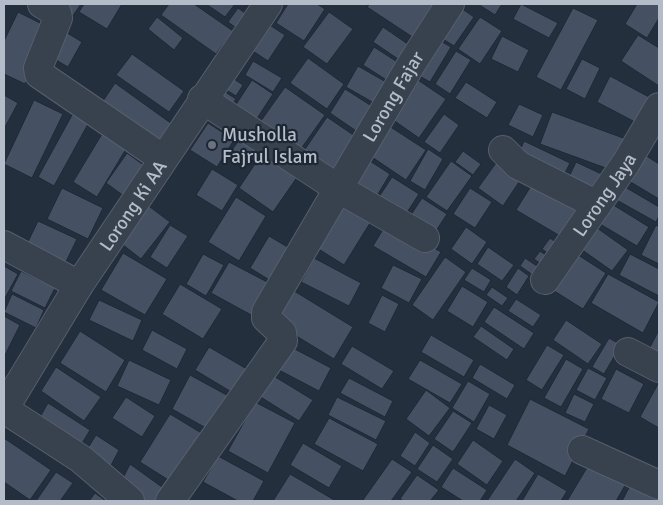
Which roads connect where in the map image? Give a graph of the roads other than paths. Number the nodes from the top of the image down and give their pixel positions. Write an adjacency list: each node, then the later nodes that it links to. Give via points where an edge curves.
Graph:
1 (42, 4): 7 (street, via 57,13 58,18 38,68 39,74)
2 (268, 4): 4 (street, Lorong Ki AA)
3 (450, 4): 8 (street, Lorong Fajar)
4 (202, 99): 7 (street, Lorong Ki AA); 8 (street)
5 (659, 107): 9 (street, Lorong Jaya)
6 (502, 150): 9 (street, via 518,165)
7 (162, 158): 13 (street, Lorong Ki AA)
8 (339, 189): 10 (street); 20 (street, Lorong Fajar, via 266,312 266,318 282,334 283,341)
9 (597, 205): 12 (street, Lorong Jaya)
10 (425, 238)
11 (4, 245): 13 (street)
12 (545, 280)
13 (79, 284): 16 (street, Lorong Ki AA)
14 (628, 352): 15 (street)
15 (659, 368)
16 (4, 409): 19 (street, via 81,459)
17 (582, 450): 18 (street)
18 (659, 485)
19 (130, 501)
20 (170, 501)

